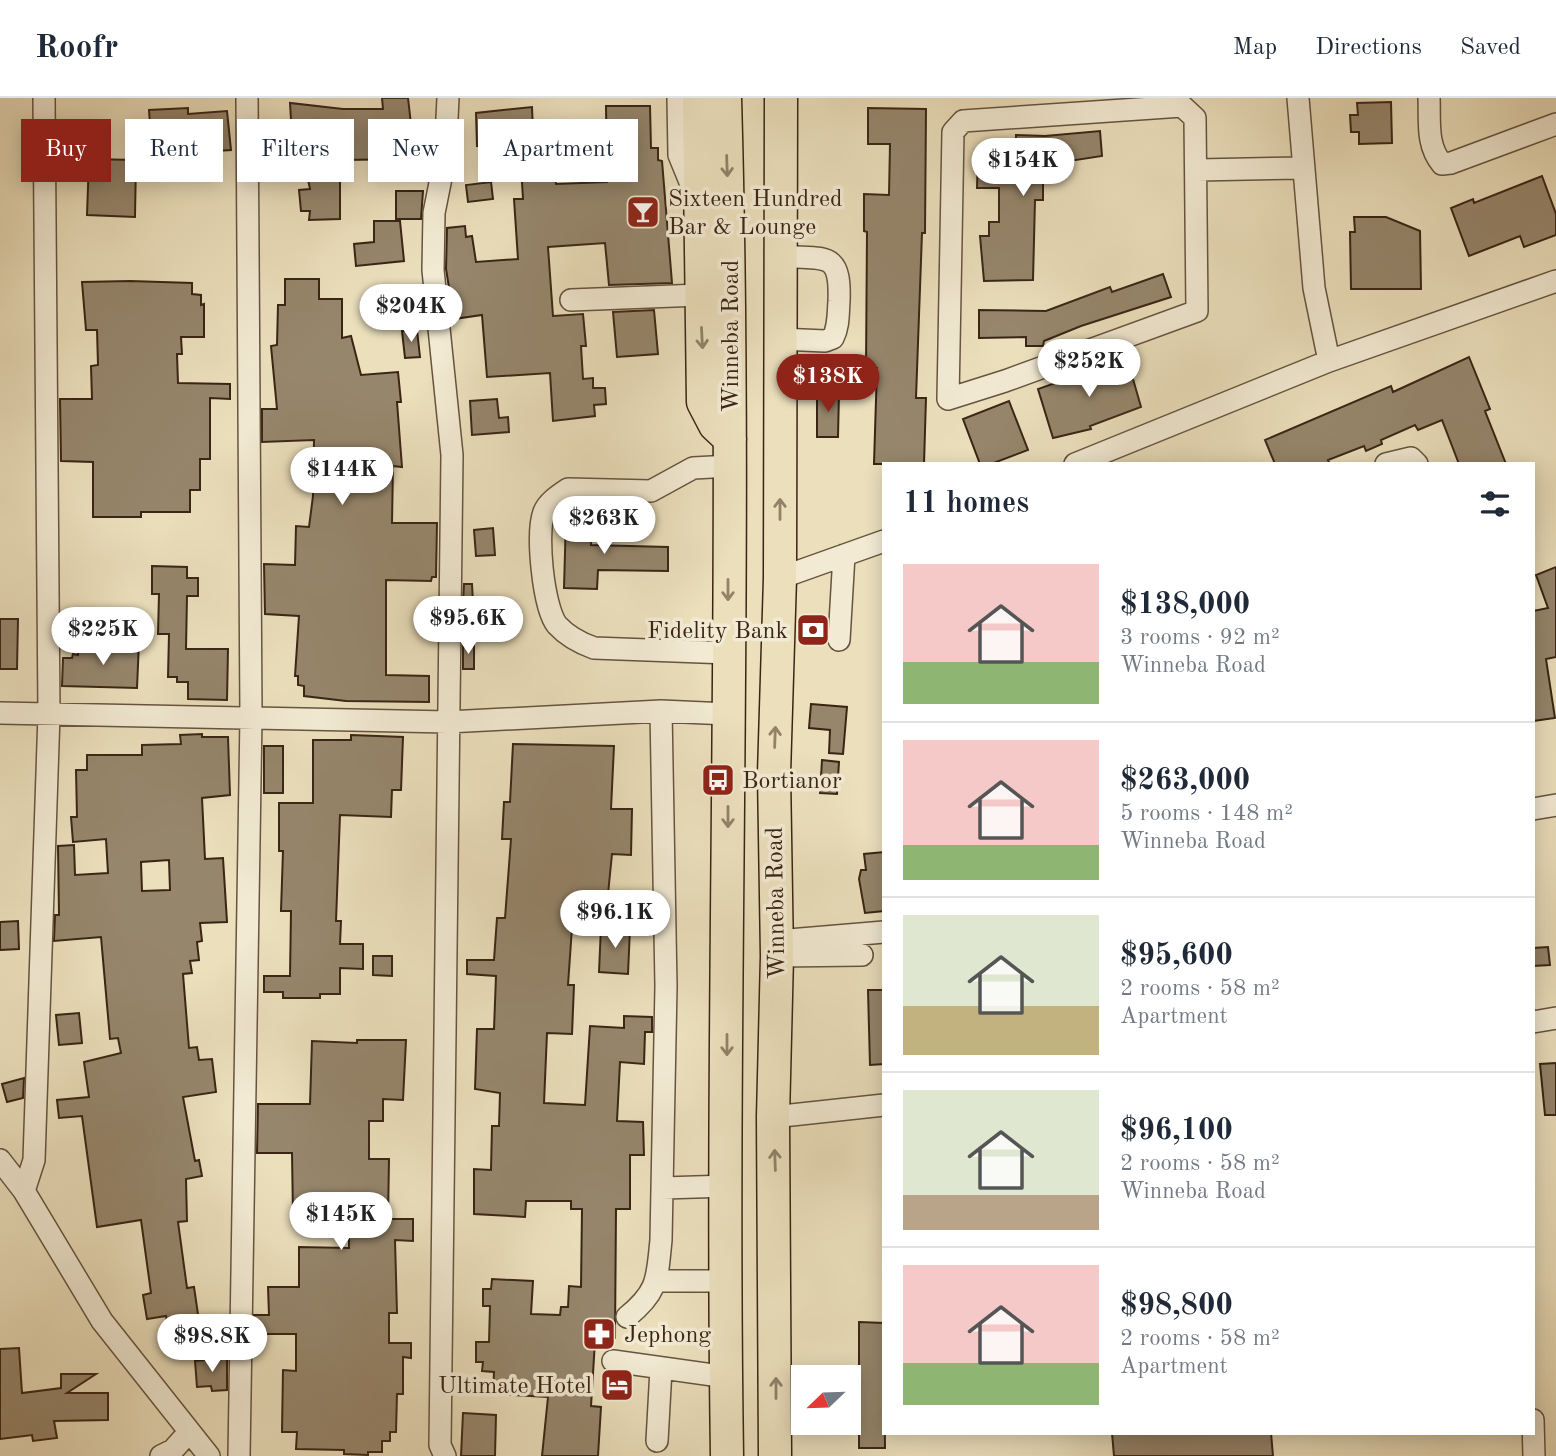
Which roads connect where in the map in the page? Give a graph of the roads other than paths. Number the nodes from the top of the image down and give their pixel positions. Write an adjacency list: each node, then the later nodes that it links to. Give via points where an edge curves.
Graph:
1 (44, 98): 32 (street)
2 (247, 98): 34 (street)
3 (448, 98): 35 (street, via 445,158 434,213 433,270 452,455)
4 (678, 98): 14 (street, via 679,155)
5 (699, 98): 14 (highway)
6 (725, 98): 21 (highway, Winneba Road, one-way to 21, via 732,323)
7 (781, 98): 15 (highway, Winneba Road)
8 (800, 98): 15 (highway)
9 (1298, 98): 12 (street)
10 (1429, 98): 11 (street, via 1430,142 1442,164)
11 (1555, 128)
12 (1302, 169): 13 (street); 20 (street, via 1314,288)
13 (1198, 170): 13 (street, via 1195,118 1182,106 963,121 953,132 948,399 1197,311)
14 (699, 205): 17 (highway)
15 (781, 250): 19 (highway, Winneba Road); 19 (street, via 828,260 840,275 837,329 832,338)
16 (1556, 281): 20 (street)
17 (700, 295): 18 (street); 21 (highway, one-way to 21, via 703,402)
18 (571, 300)
19 (780, 339): 27 (highway, Winneba Road, one-way to 19)
20 (1329, 361): 22 (street)
21 (730, 452): 29 (highway, Winneba Road, one-way to 29); 29 (street, via 651,491 568,489 544,511 541,531 550,613 577,642 594,648)
22 (1087, 462)
23 (1394, 462): 24 (street, via 1411,458)
24 (1415, 462)
25 (882, 542): 26 (street)
26 (845, 555): 27 (street); 28 (street)
27 (780, 579): 39 (highway, Winneba Road, one-way to 27, via 774,774)
28 (839, 640)
29 (729, 653): 33 (highway, Winneba Road)
30 (661, 711): 33 (street); 35 (street); 47 (street, via 666,973)
31 (0, 713): 32 (street)
32 (49, 714): 34 (street); 48 (street, via 34,1160)
33 (728, 714): 46 (highway, Winneba Road, one-way to 46)
34 (251, 717): 35 (street); 61 (street)
35 (448, 722): 62 (street, via 440,1432)
36 (1556, 805): 37 (street)
37 (1535, 809)
38 (882, 932): 39 (street)
39 (777, 949): 40 (street); 44 (highway, Winneba Road)
40 (862, 955)
41 (1556, 1018): 42 (street)
42 (1535, 1022)
43 (882, 1105): 44 (street)
44 (773, 1117): 63 (highway, Winneba Road, one-way to 44)
45 (0, 1160): 48 (street)
46 (728, 1186): 47 (street); 50 (highway, Winneba Road)
47 (663, 1188): 49 (street)
48 (24, 1191): 55 (street, via 102,1321)
49 (657, 1281): 50 (street); 51 (street, via 652,1294)
50 (728, 1281): 54 (highway, Winneba Road)
51 (627, 1317)
52 (613, 1361): 53 (street)
53 (661, 1369): 54 (street); 57 (street)
54 (727, 1377): 58 (highway, Winneba Road)
55 (190, 1432): 59 (street); 60 (street)
56 (1533, 1435): 64 (street)
57 (657, 1441)
58 (728, 1449)
59 (161, 1456)
60 (209, 1456)
61 (239, 1456)
62 (445, 1456)
63 (775, 1456)
64 (1534, 1456)

